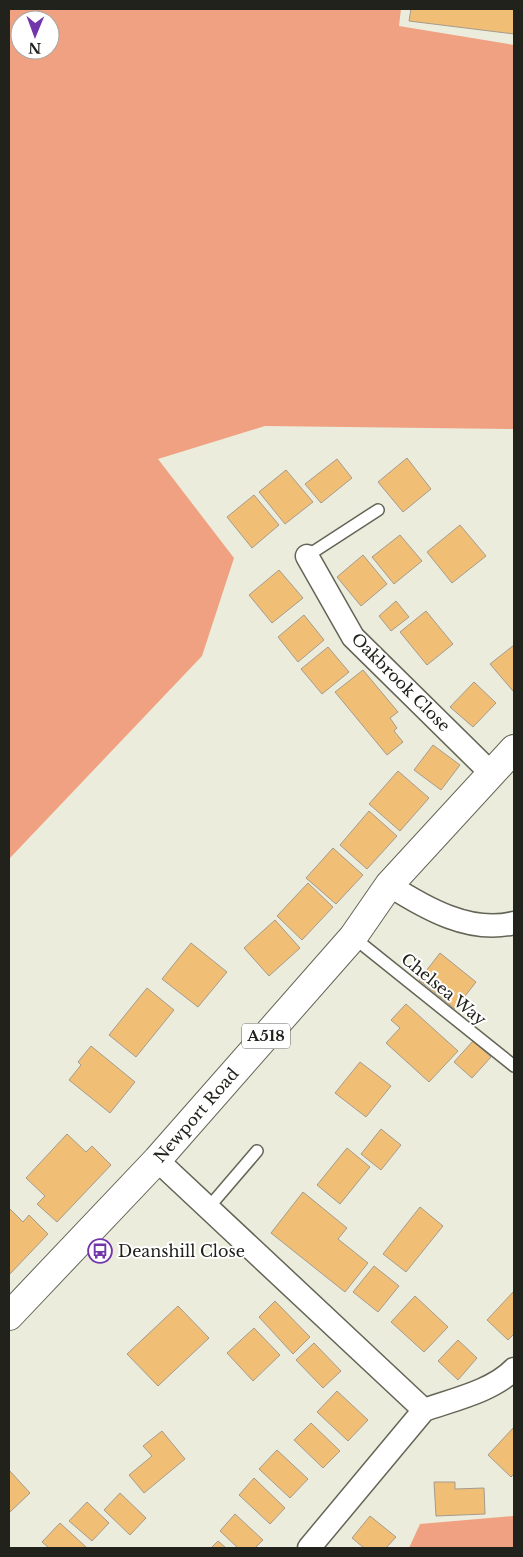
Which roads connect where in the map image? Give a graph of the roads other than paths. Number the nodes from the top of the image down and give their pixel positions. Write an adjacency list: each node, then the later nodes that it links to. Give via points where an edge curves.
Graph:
1 (378, 510): 2 (lane)
2 (307, 556): 4 (street, Oakbrook Close, via 353,637)
3 (514, 749): 4 (highway, Newport Road / A518)
4 (492, 774): 5 (highway, Newport Road / A518)
5 (389, 885): 6 (street, via 420,905 451,918 474,924 505,926); 7 (highway, Newport Road / A518)
6 (514, 923)
7 (353, 937): 8 (lane, Chelsea Way); 10 (highway, Newport Road / A518)
8 (514, 1066)
9 (258, 1151): 11 (lane)
10 (157, 1160): 11 (street); 12 (highway, Newport Road / A518)
11 (209, 1207): 14 (street)
12 (9, 1316)
13 (514, 1369): 14 (street, via 505,1378 471,1394)
14 (424, 1410): 15 (street)
15 (309, 1548)

